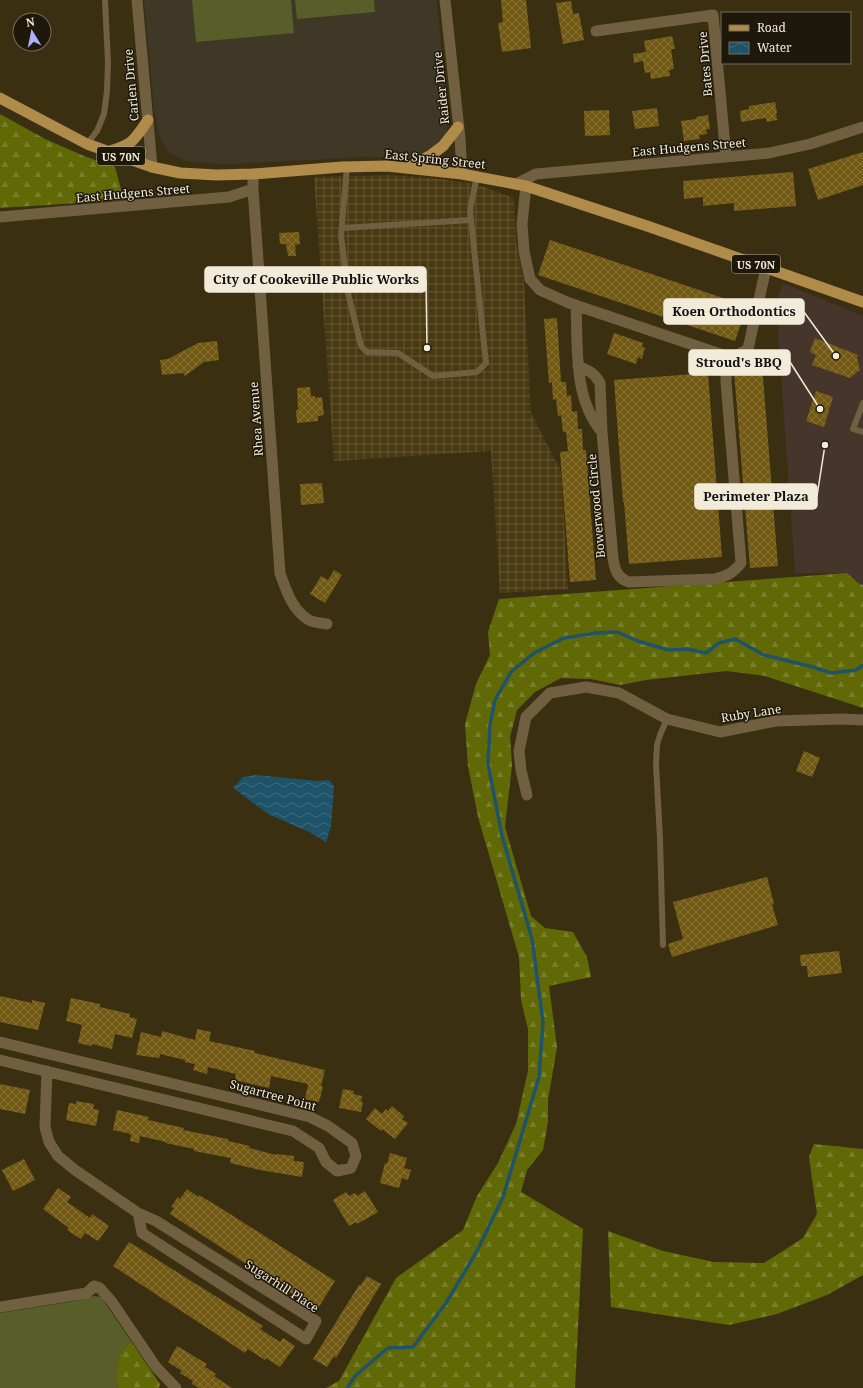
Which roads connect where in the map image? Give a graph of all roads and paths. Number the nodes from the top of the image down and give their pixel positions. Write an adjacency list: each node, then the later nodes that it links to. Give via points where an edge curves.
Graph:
1 (105, 0): 9 (lane, via 108,62 104,114 97,131)
2 (137, 0): 6 (street, Carlen Drive)
3 (445, 0): 7 (street, Raider Drive)
4 (596, 31): 11 (street, Bates Drive, via 713,15)
5 (0, 98): 9 (main road, East Spring Street / US 70N)
6 (148, 120): 10 (main road, via 135,140); 12 (street, Carlen Drive)
7 (458, 127): 14 (main road, via 443,146); 16 (street, Raider Drive)
8 (863, 127): 11 (street, East Hudgens Street, via 810,144 769,153)
9 (87, 144): 10 (main road, East Spring Street / US 70N)
10 (108, 152): 12 (main road, East Spring Street / US 70N)
11 (726, 156): 18 (street, East Hudgens Street, via 536,174)
12 (152, 167): 15 (main road, East Spring Street / US 70N, via 180,173)
13 (347, 167): 14 (main road, East Spring Street / US 70N); 15 (main road, East Spring Street / US 70N); 22 (lane)
14 (407, 168): 16 (main road, East Spring Street / US 70N)
15 (253, 174): 19 (street)
16 (462, 174): 17 (main road, East Spring Street / US 70N)
17 (477, 176): 18 (main road, East Spring Street / US 70N); 21 (lane, via 470,210)
18 (521, 185): 23 (main road, East Spring Street / US 70N); 25 (street, via 524,252 530,279 540,290)
19 (253, 189): 20 (street, East Hudgens Street, via 229,197); 31 (street, Rhea Avenue, via 280,573 286,592 296,608 310,621)
20 (0, 217)
21 (471, 220): 22 (lane); 22 (lane, via 486,363 477,372 434,376 398,353 367,352 361,346 348,293)
22 (342, 228)
23 (766, 268): 24 (main road, East Spring Street / US 70N); 26 (street, via 748,349)
24 (863, 302)
25 (576, 305): 26 (street); 27 (street, Bowerwood Circle)
26 (732, 358): 29 (street, Bowerwood Circle, via 726,371 726,382 741,563 734,572 714,579 629,582 619,576 614,569)
27 (578, 366): 29 (street, Bowerwood Circle, via 589,411); 29 (street, Bowerwood Circle, via 591,372 600,383)
28 (863, 403): 30 (lane, via 853,429)
29 (602, 432)
30 (863, 432)
31 (327, 624)
32 (667, 719): 33 (street, Ruby Lane, via 720,732 776,721 842,718); 34 (street, Ruby Lane, via 619,693 586,687 550,693 526,717 519,751); 35 (lane, via 657,745 656,764)
33 (863, 720)
34 (527, 795)
35 (663, 945)
36 (0, 1042): 38 (street, Sugartree Point, via 310,1117 352,1143 356,1156 351,1168 337,1171 326,1162 319,1148 293,1131)
37 (0, 1060): 38 (street, Sugartree Point)
38 (47, 1071): 39 (street, Sugarhill Place, via 45,1127 49,1142 58,1156)
39 (138, 1213): 39 (street, Sugarhill Place, via 142,1233 306,1339 316,1321 156,1221)
40 (0, 1307): 41 (street, via 87,1293 94,1286 100,1288 156,1367)
41 (176, 1388)

